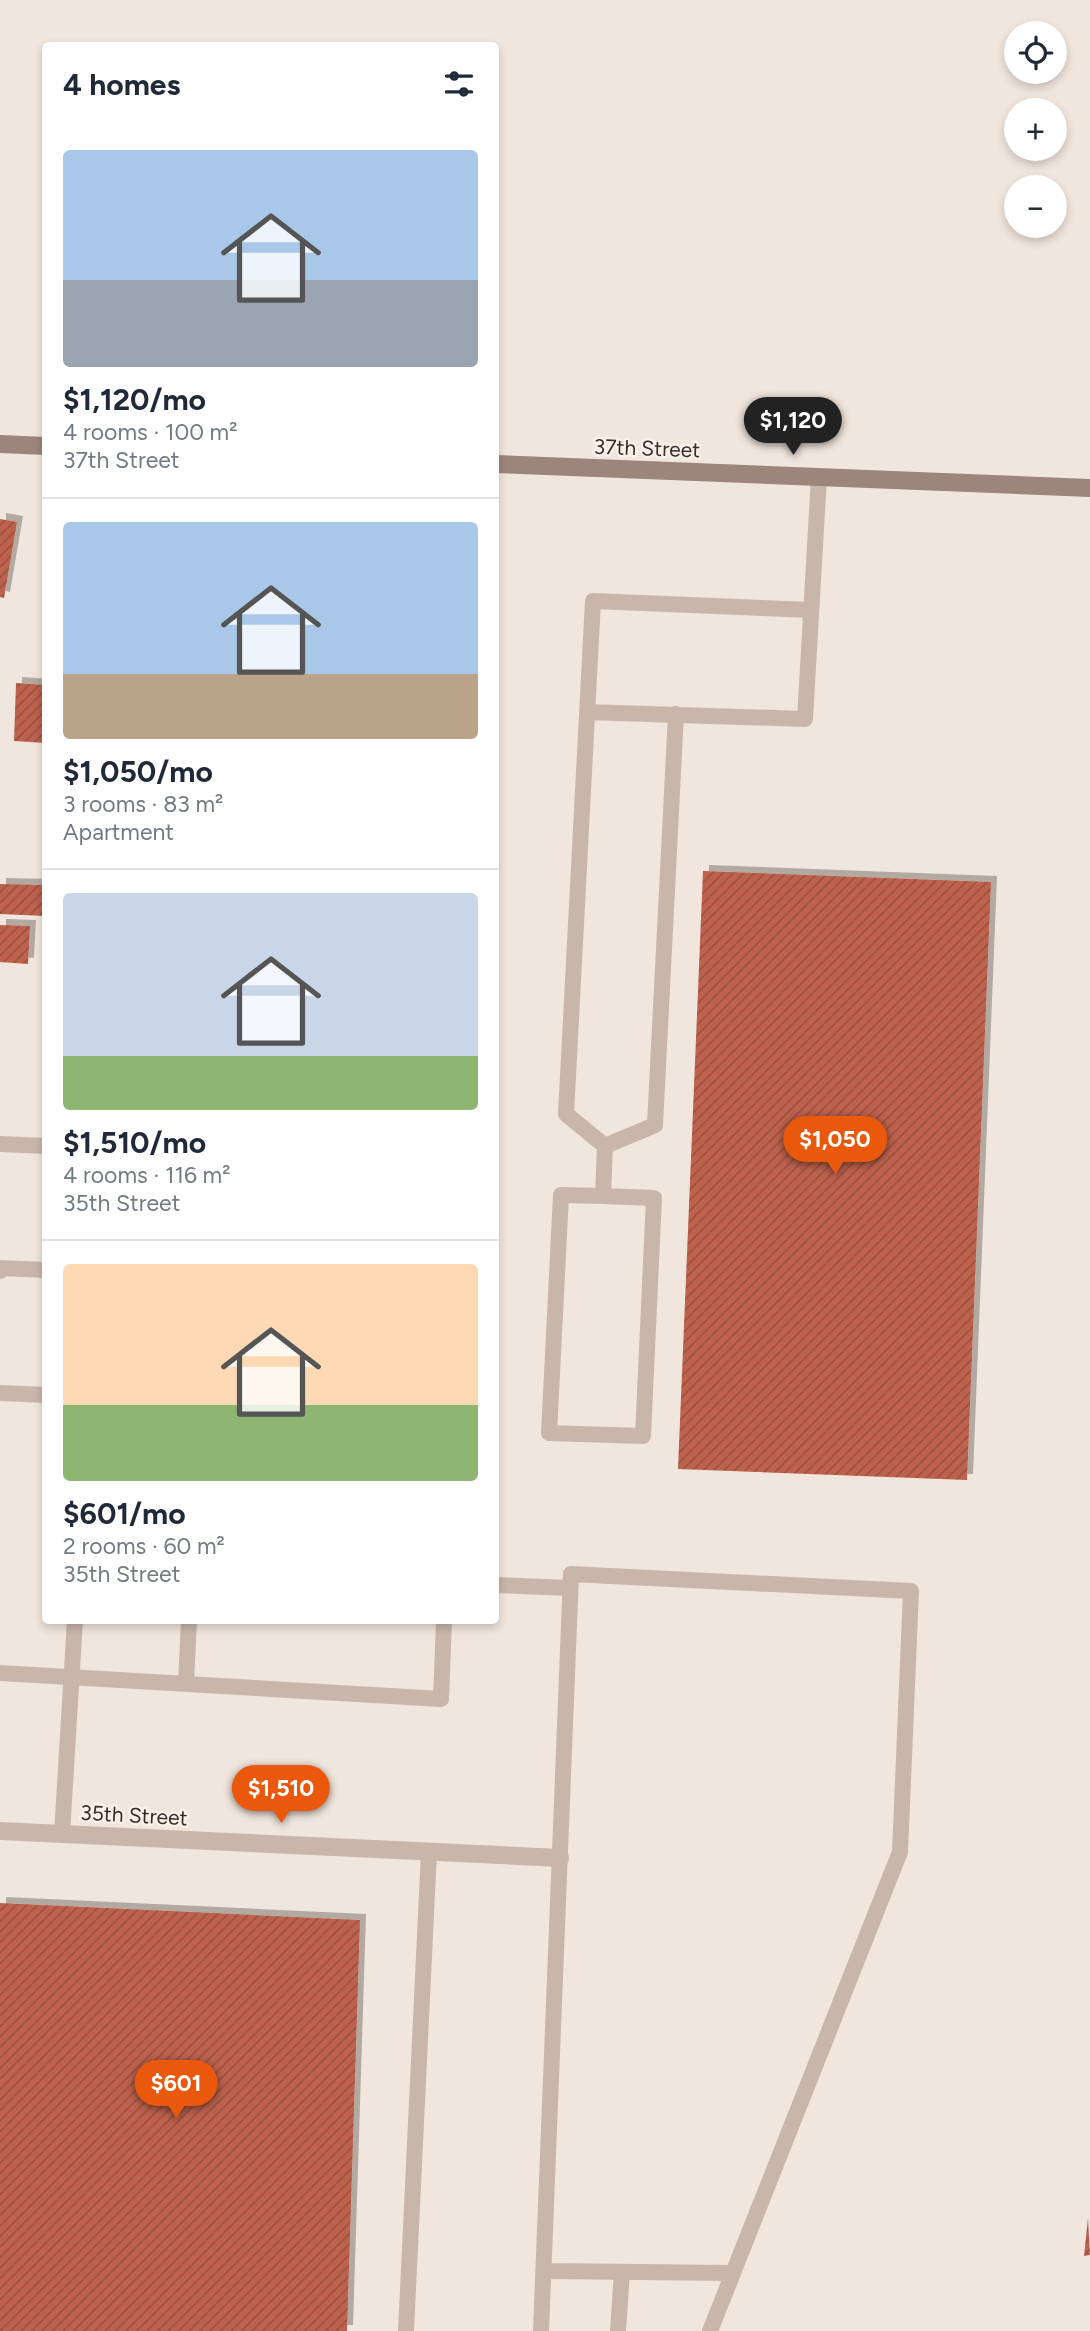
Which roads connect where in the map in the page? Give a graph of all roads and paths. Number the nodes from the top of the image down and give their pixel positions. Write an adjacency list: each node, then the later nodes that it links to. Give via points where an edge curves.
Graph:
1 (0, 444): 2 (main road)
2 (42, 446)
3 (499, 464): 4 (main road, 37th Street)
4 (819, 477): 5 (main road, 37th Street); 6 (lane)
5 (1090, 488)
6 (811, 610): 7 (lane, via 593,601); 8 (lane, via 806,719)
7 (587, 712): 8 (lane); 11 (lane, via 566,1114)
8 (676, 714): 11 (lane, via 655,1125)
9 (0, 1144): 10 (lane)
10 (42, 1146)
11 (605, 1146): 12 (lane)
12 (603, 1195): 12 (lane, via 561,1195 549,1433 643,1436 654,1198)
13 (42, 1270): 14 (lane)
14 (0, 1271)
15 (0, 1393): 16 (lane)
16 (42, 1395)
17 (499, 1585): 18 (lane)
18 (569, 1588): 28 (lane); 31 (lane, via 571,1574 911,1591 900,1852)
19 (75, 1624): 23 (lane)
20 (189, 1624): 24 (lane)
21 (444, 1624): 24 (lane, via 441,1699)
22 (0, 1673): 23 (lane)
23 (72, 1677): 24 (lane); 26 (lane)
24 (186, 1684)
25 (0, 1831): 26 (street, 35th Street)
26 (62, 1834): 27 (street, 35th Street)
27 (429, 1852): 28 (street, 35th Street); 32 (lane)
28 (560, 1858): 29 (lane)
29 (544, 2271): 30 (lane); 33 (lane)
30 (622, 2272): 31 (lane); 34 (lane)
31 (733, 2273): 35 (lane)
32 (406, 2331)
33 (541, 2331)
34 (618, 2331)
35 (710, 2331)

